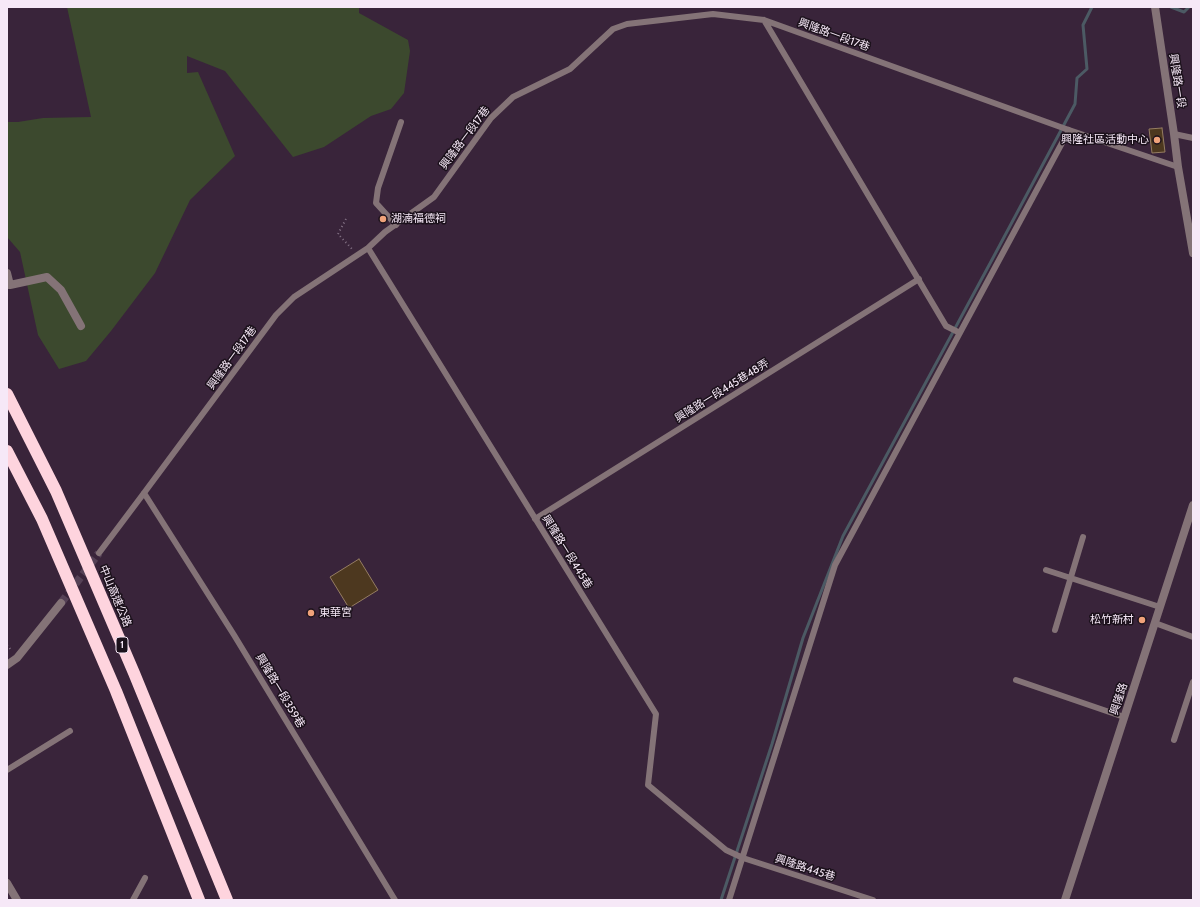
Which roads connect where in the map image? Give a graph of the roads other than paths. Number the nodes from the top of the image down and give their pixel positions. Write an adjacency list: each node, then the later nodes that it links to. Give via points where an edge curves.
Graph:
1 (711, 7): 3 (lane)
2 (1155, 7): 7 (street, 興隆路一段)
3 (713, 14): 4 (lane, 興隆路一段17巷); 10 (lane, 興隆路一段17巷, via 628,24 613,29 570,69 513,97 491,118 434,197)
4 (764, 20): 6 (lane, 興隆路一段17巷); 14 (lane)
5 (401, 122): 10 (lane, via 378,188 376,203)
6 (1067, 130): 9 (lane, 興隆路一段17巷); 16 (lane)
7 (1174, 134): 8 (lane); 9 (street, 興隆路一段)
8 (1193, 138)
9 (1178, 167): 12 (street, 興隆路一段)
10 (396, 224): 11 (lane, 興隆路一段17巷)
11 (368, 248): 19 (lane, 興隆路一段17巷, via 294,297 276,315); 21 (lane, 興隆路一段445巷)
12 (1193, 253)
13 (7, 273): 15 (street, via 10,285 47,277 61,290)
14 (919, 279): 16 (lane, via 946,326); 21 (lane, 興隆路一段445巷48弄)
15 (81, 326)
16 (959, 333): 39 (lane, via 834,565)
17 (7, 394): 45 (highway, 中山高速公路 / 1, via 56,491)
18 (7, 451): 44 (highway, 1, via 42,519 116,691)
19 (144, 493): 23 (lane, 興隆路一段17巷); 46 (lane, 興隆路一段359巷, via 234,635)
20 (1193, 505): 27 (street, 興隆路)
21 (535, 519): 38 (lane, 興隆路一段445巷, via 656,714 648,785)
22 (1083, 538): 25 (lane)
23 (99, 552)
24 (1046, 570): 25 (lane)
25 (1070, 578): 27 (lane); 29 (lane)
26 (61, 603): 31 (street, via 17,658)
27 (1160, 607): 28 (street, 興隆路)
28 (1155, 623): 30 (lane); 34 (street, 興隆路)
29 (1054, 630)
30 (1193, 637)
31 (7, 665)
32 (1016, 680): 34 (lane)
33 (1193, 682): 36 (lane)
34 (1124, 717): 49 (street, 興隆路)
35 (70, 731): 37 (lane)
36 (1174, 740)
37 (7, 770)
38 (732, 853): 39 (lane, 興隆路445巷)
39 (741, 858): 47 (lane); 48 (lane, 興隆路445巷)
40 (145, 878): 43 (lane)
41 (7, 883): 42 (street)
42 (17, 900)
43 (133, 900)
44 (199, 900)
45 (227, 900)
46 (395, 900)
47 (729, 900)
48 (873, 900)
49 (1065, 900)

